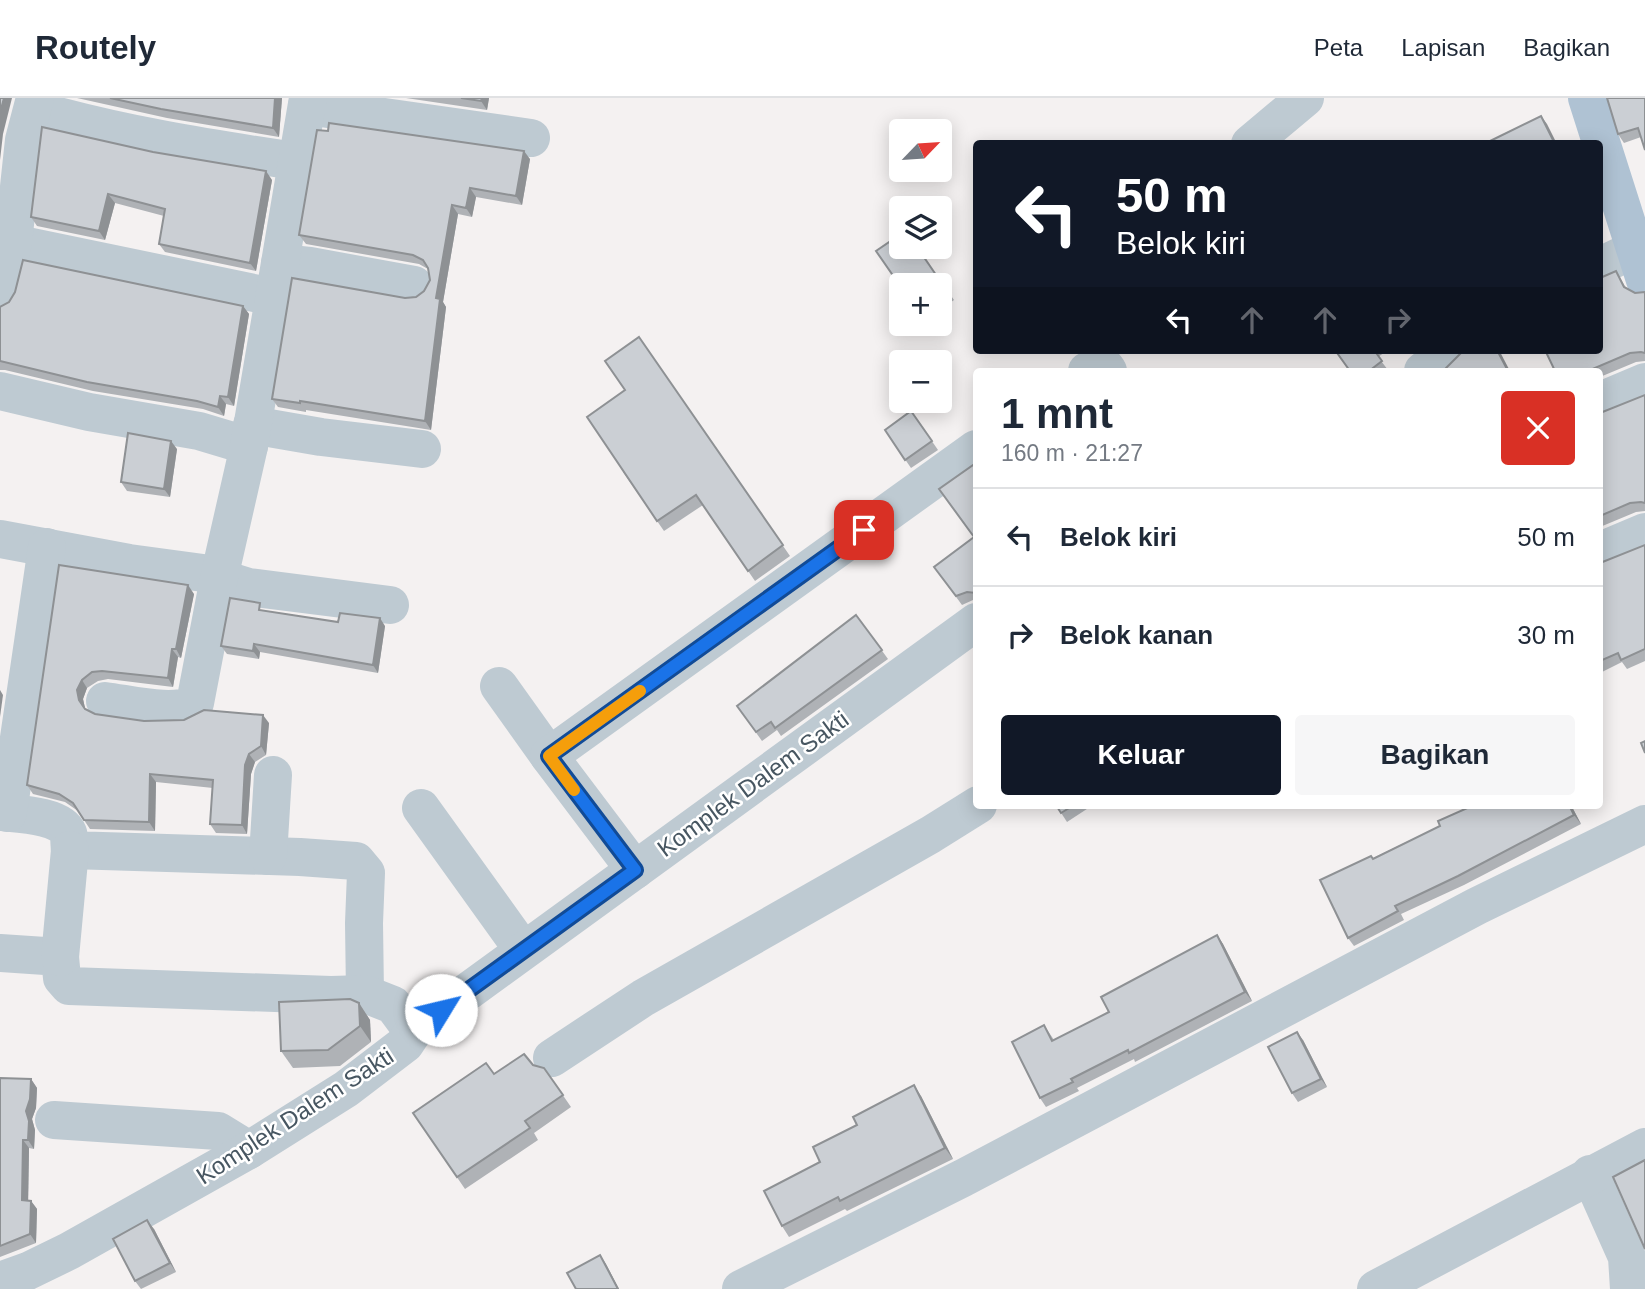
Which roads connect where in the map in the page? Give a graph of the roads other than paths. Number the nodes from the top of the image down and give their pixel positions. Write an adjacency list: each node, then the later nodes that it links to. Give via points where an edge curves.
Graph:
1 (1305, 98): 6 (street)
2 (1587, 98): 7 (main road)
3 (307, 102): 5 (street); 9 (street)
4 (34, 103): 9 (street, via 86,125); 10 (street, via 24,140)
5 (531, 138)
6 (1255, 140)
7 (1601, 140)
8 (1603, 147): 12 (main road)
9 (295, 161): 13 (street)
10 (13, 243): 13 (street); 15 (street)
11 (1603, 266): 12 (street)
12 (1642, 268)
13 (277, 280): 14 (street, via 310,266); 21 (street)
14 (414, 285)
15 (0, 295)
16 (1445, 354): 17 (street)
17 (1427, 368)
18 (1645, 382): 20 (street)
19 (0, 391): 21 (street, via 89,412)
20 (1603, 400)
21 (251, 435): 22 (street, via 321,437); 28 (street)
22 (422, 449)
23 (973, 451): 34 (street)
24 (1645, 532): 27 (street)
25 (0, 538): 26 (street)
26 (47, 547): 28 (street); 31 (street)
27 (1603, 550)
28 (219, 578): 29 (street, via 248,587); 33 (street, via 195,703 174,709)
29 (390, 605)
30 (973, 624): 42 (street, Komplek Dalem Sakti)
31 (13, 682): 38 (street)
32 (499, 686): 34 (street)
33 (106, 701)
34 (549, 756): 42 (street)
35 (273, 775): 41 (street)
36 (421, 808): 43 (street)
37 (973, 808): 48 (street, via 643,998)
38 (4, 813): 40 (street, via 55,820 68,833)
39 (1645, 824): 54 (street, via 1477,906 963,1178)
40 (70, 850): 41 (street); 45 (street)
41 (268, 856): 46 (street, via 356,861 366,873)
42 (635, 870): 43 (street, Komplek Dalem Sakti)
43 (523, 950): 47 (street, Komplek Dalem Sakti)
44 (0, 953): 45 (street)
45 (60, 957): 46 (street, via 62,978 69,986)
46 (365, 994): 47 (street, via 393,1005)
47 (413, 1031): 51 (street, Komplek Dalem Sakti, via 405,1044 346,1089)
48 (552, 1058)
49 (54, 1120): 51 (street, via 218,1131)
50 (1645, 1147): 52 (street)
51 (249, 1150): 53 (street, Komplek Dalem Sakti, via 69,1251)
52 (1590, 1174): 55 (street); 56 (street, via 1627,1257)
53 (0, 1281)
54 (741, 1289)
55 (1376, 1289)
56 (1629, 1289)

